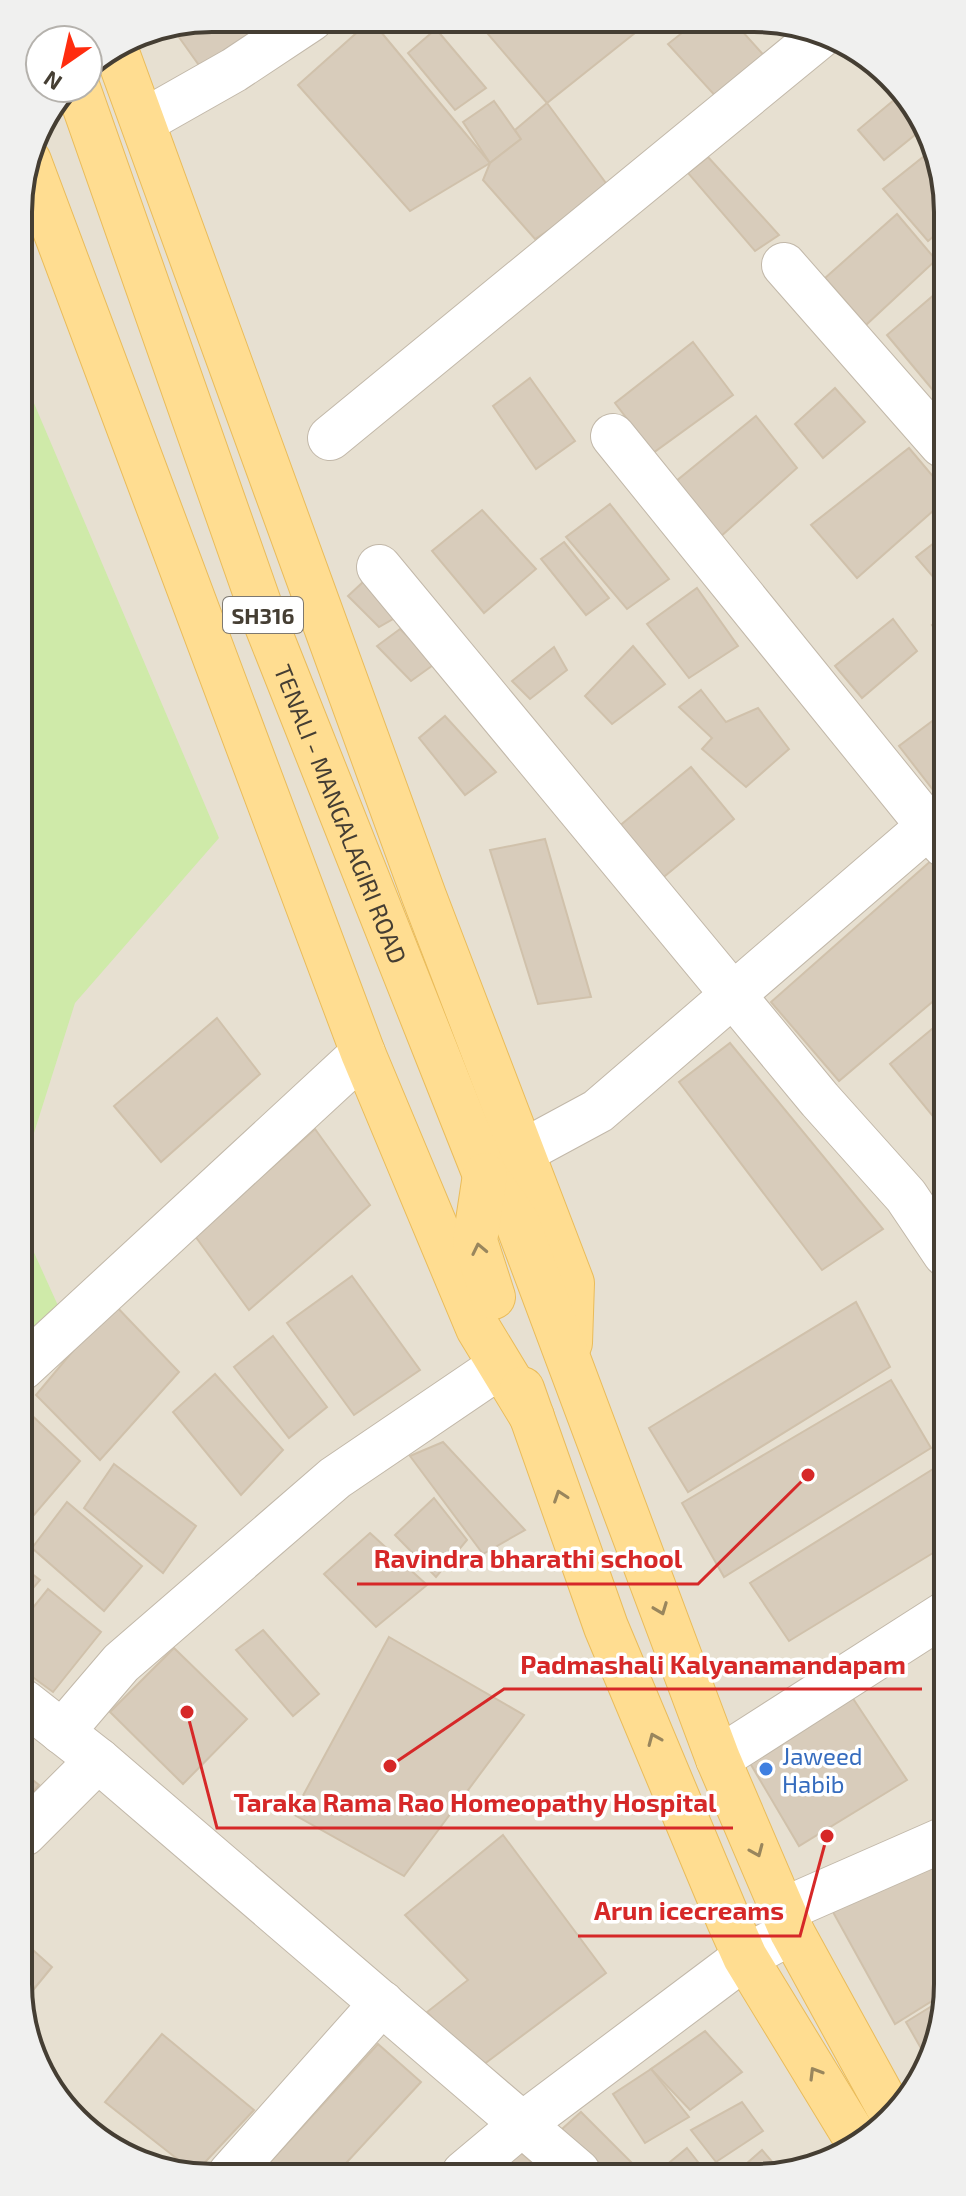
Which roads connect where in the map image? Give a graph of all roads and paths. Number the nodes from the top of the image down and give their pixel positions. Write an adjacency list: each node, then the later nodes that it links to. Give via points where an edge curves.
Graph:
1 (291, 32): 5 (street)
2 (802, 39): 10 (street)
3 (119, 58): 5 (main road)
4 (84, 104): 17 (main road, TENALI - MANGALAGIRI ROAD / SH316, via 267,626)
5 (144, 121): 16 (main road, via 413,866)
6 (36, 179): 15 (main road)
7 (784, 265): 9 (street)
8 (613, 436): 12 (street)
9 (934, 436)
10 (330, 438)
11 (379, 567): 14 (street)
12 (934, 823)
13 (934, 831): 14 (street)
14 (733, 994): 16 (street, via 598,1111); 18 (street, via 906,1196)
15 (363, 1053): 19 (street); 21 (main road, via 478,1328)
16 (524, 1151): 20 (main road, via 572,1283)
17 (485, 1175): 20 (main road, TENALI - MANGALAGIRI ROAD / SH316, via 517,1222); 22 (main road, TENALI - MANGALAGIRI ROAD / SH316, one-way to 17, via 475,1241)
18 (934, 1238)
19 (32, 1359)
20 (569, 1365): 26 (main road, TENALI - MANGALAGIRI ROAD / SH316, one-way to 26)
21 (500, 1366): 22 (main road); 25 (street, via 335,1478 121,1663)
22 (532, 1417): 31 (main road, TENALI - MANGALAGIRI ROAD / SH316, one-way to 22, via 606,1627)
23 (934, 1621): 26 (street)
24 (32, 1708): 25 (street)
25 (62, 1732): 27 (street)
26 (718, 1759): 30 (main road, TENALI - MANGALAGIRI ROAD / SH316, one-way to 30)
27 (98, 1760): 28 (street); 32 (street)
28 (32, 1826)
29 (934, 1845): 30 (street)
30 (787, 1921): 31 (street); 33 (main road, TENALI - MANGALAGIRI ROAD / SH316)
31 (745, 1957): 34 (street); 35 (main road, TENALI - MANGALAGIRI ROAD / SH316, one-way to 31)
32 (382, 2003): 34 (street); 36 (street)
33 (887, 2105)
34 (520, 2126): 37 (street); 38 (street)
35 (853, 2134)
36 (239, 2164)
37 (475, 2164)
38 (568, 2164)

